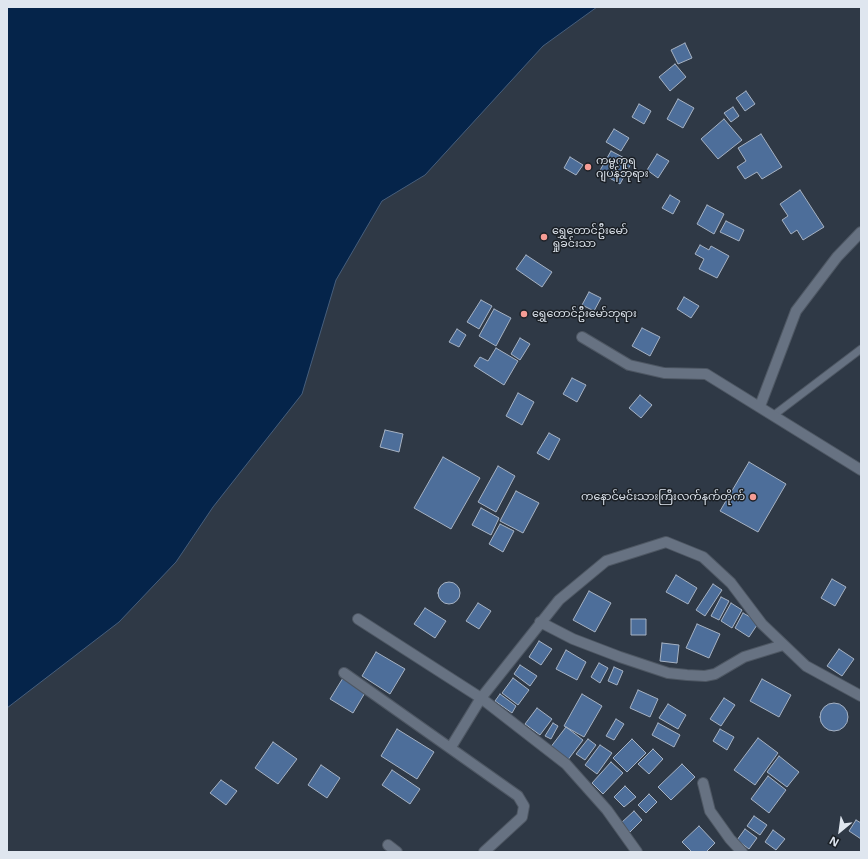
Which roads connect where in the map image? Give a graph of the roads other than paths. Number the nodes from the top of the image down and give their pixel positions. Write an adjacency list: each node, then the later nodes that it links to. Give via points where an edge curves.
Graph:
1 (861, 232): 4 (street, via 836,257 796,311)
2 (582, 338): 4 (street, via 629,365 664,373 706,374)
3 (861, 348): 5 (lane)
4 (760, 406): 5 (street)
5 (774, 415): 6 (street)
6 (861, 470)
7 (358, 619): 12 (street)
8 (540, 622): 9 (street, via 573,639 620,657 668,672 687,675 715,674 744,657); 9 (street, via 559,600 606,561 666,542 703,557 731,583 762,624); 12 (street)
9 (783, 645): 11 (street, via 806,666)
10 (344, 673): 13 (street)
11 (861, 696)
12 (481, 698): 13 (street); 18 (street, via 566,764 607,810)
13 (452, 747): 17 (street, via 518,796 524,806 522,817)
14 (703, 783): 19 (street, via 710,811)
15 (388, 844): 16 (street)
16 (397, 852)
17 (484, 852)
18 (637, 852)
19 (742, 852)

